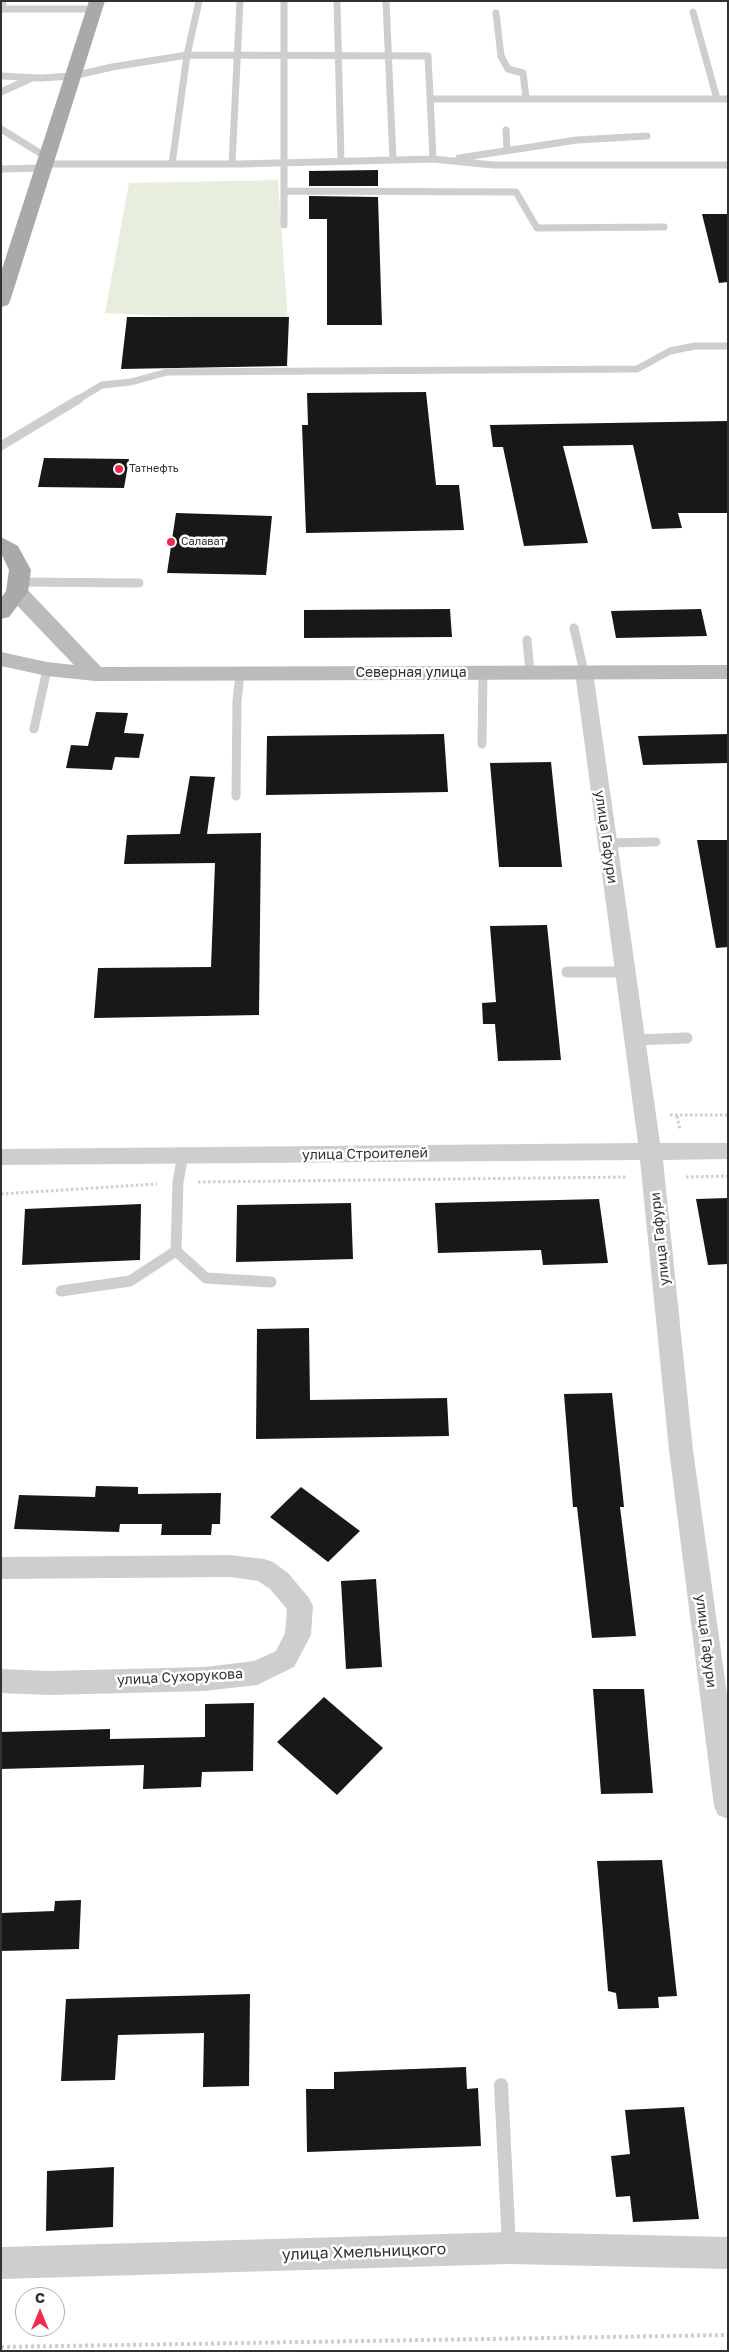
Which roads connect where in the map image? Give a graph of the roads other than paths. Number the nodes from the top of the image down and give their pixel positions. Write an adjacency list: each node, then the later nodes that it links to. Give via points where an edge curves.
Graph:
1 (3, 1): 7 (lane, via 2,9)
2 (199, 1): 10 (lane)
3 (240, 1): 11 (lane)
4 (284, 1): 12 (lane)
5 (337, 1): 13 (lane)
6 (386, 1): 14 (lane)
7 (95, 5): 16 (main road)
8 (693, 12): 21 (lane)
9 (496, 13): 19 (lane, via 501,56 508,69 523,73)
10 (187, 55): 11 (lane); 16 (lane); 33 (lane)
11 (238, 55): 12 (lane); 34 (lane)
12 (283, 56): 13 (lane); 31 (lane)
13 (337, 56): 14 (lane); 30 (lane)
14 (387, 56): 20 (lane, via 428,56); 28 (lane)
15 (1, 76): 17 (lane)
16 (73, 76): 17 (lane); 32 (main road)
17 (34, 77): 18 (lane)
18 (1, 92)
19 (526, 98): 20 (lane); 21 (lane)
20 (430, 99): 27 (lane)
21 (717, 99): 22 (lane)
22 (728, 99)
23 (1, 129): 32 (lane)
24 (506, 130): 26 (lane)
25 (647, 136): 26 (lane, via 576,140)
26 (507, 150): 29 (lane)
27 (433, 159): 28 (lane); 29 (lane)
28 (393, 160): 30 (lane)
29 (445, 160): 35 (lane, via 493,165)
30 (341, 161): 31 (lane)
31 (285, 162): 34 (lane); 37 (lane)
32 (46, 164): 33 (lane); 36 (lane); 40 (main road)
33 (172, 164): 34 (lane)
34 (232, 164)
35 (728, 165)
36 (1, 168)
37 (285, 191): 38 (lane); 39 (lane, via 516,192 537,228)
38 (284, 225)
39 (664, 227)
40 (1, 301)
41 (728, 346): 42 (lane, via 695,346 670,351 637,369 167,372 131,382 102,385)
42 (1, 446)
43 (1, 542): 45 (main road, via 11,550 20,570)
44 (139, 583): 45 (lane)
45 (18, 587): 46 (main road); 55 (street)
46 (1, 612)
47 (574, 628): 52 (lane)
48 (528, 640): 51 (lane)
49 (1, 659): 50 (street, Северная улица)
50 (47, 668): 55 (street, Северная улица); 57 (lane)
51 (530, 672): 52 (street, Северная улица); 54 (street, Северная улица)
52 (584, 672): 53 (street, Северная улица); 61 (street, улица Гафури)
53 (728, 672)
54 (483, 673): 56 (street, Северная улица); 58 (lane)
55 (95, 674): 56 (street, Северная улица)
56 (240, 674): 59 (lane)
57 (34, 729)
58 (482, 744)
59 (236, 796)
60 (656, 842): 61 (lane)
61 (607, 843): 63 (street, улица Гафури)
62 (567, 972): 63 (lane)
63 (624, 972): 65 (street, улица Гафури)
64 (686, 1038): 65 (lane)
65 (634, 1040): 66 (street, улица Гафури)
66 (650, 1151): 67 (street, улица Строителей); 68 (street, улица Строителей); 75 (street, улица Гафури, via 681,1450)
67 (728, 1151)
68 (183, 1155): 69 (street, улица Строителей); 70 (lane, via 178,1182)
69 (1, 1157)
70 (176, 1251): 71 (lane, via 206,1278); 72 (lane, via 130,1281)
71 (271, 1282)
72 (61, 1291)
73 (1, 1568): 74 (street, улица Сухорукова, via 230,1566 264,1570 279,1581 300,1606 298,1635 285,1659 256,1673 205,1679)
74 (1, 1681)
75 (728, 1806)
76 (501, 2085): 77 (lane)
77 (510, 2248): 78 (street, улица Хмельницкого); 79 (street, улица Хмельницкого)
78 (728, 2253)
79 (1, 2263)

